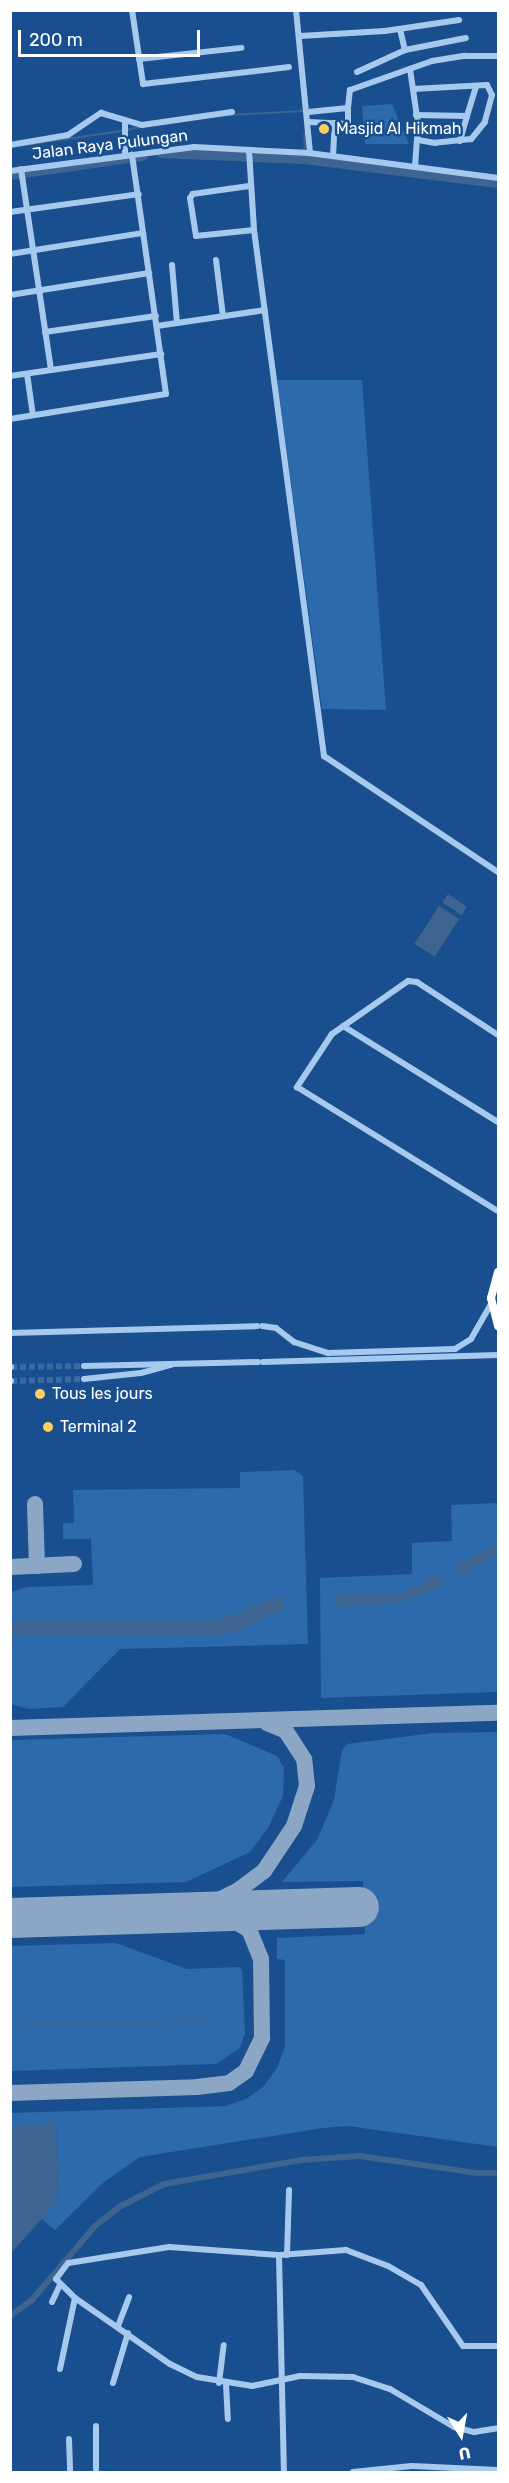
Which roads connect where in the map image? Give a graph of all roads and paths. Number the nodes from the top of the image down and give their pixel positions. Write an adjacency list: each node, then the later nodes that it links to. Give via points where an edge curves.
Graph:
1 (132, 10): 10 (street)
2 (296, 10): 5 (street)
3 (459, 20): 4 (street)
4 (400, 29): 5 (street); 8 (street)
5 (300, 36): 18 (street)
6 (466, 38): 8 (street)
7 (241, 48): 10 (street)
8 (405, 50): 13 (street)
9 (498, 56): 12 (street, via 451,57)
10 (139, 59): 11 (street, via 142,84)
11 (289, 67)
12 (410, 69): 15 (street); 16 (street, via 349,90)
13 (357, 72)
14 (476, 86): 15 (street); 20 (street); 25 (street, via 490,86 490,106 476,135)
15 (413, 89): 19 (street)
16 (348, 108): 18 (street); 23 (street, via 349,123)
17 (232, 112): 21 (street, via 142,125)
18 (308, 112): 22 (street)
19 (416, 115): 20 (street); 24 (street)
20 (467, 116): 25 (street)
21 (124, 120): 26 (street, via 101,113 68,135); 29 (street)
22 (309, 122): 23 (street); 28 (street)
23 (335, 123): 31 (street)
24 (418, 140): 25 (street); 32 (street)
25 (460, 141)
26 (10, 145)
27 (249, 152): 28 (street, Jalan Raya Pulungan); 30 (street, Jalan Raya Pulungan, via 194,147); 36 (street)
28 (307, 153): 31 (street, Jalan Raya Pulungan)
29 (124, 155): 30 (street, Jalan Raya Pulungan); 34 (street, Jalan Raya Pulungan)
30 (133, 155): 37 (street)
31 (333, 156): 32 (street, Jalan Raya Pulungan)
32 (415, 167): 35 (street, Jalan Raya Pulungan)
33 (10, 171): 34 (street, Jalan Raya Pulungan)
34 (22, 175): 38 (street)
35 (498, 178)
36 (249, 186): 40 (street); 40 (street, via 193,194 190,198 196,236)
37 (139, 194): 38 (street); 41 (street)
38 (27, 210): 39 (street); 42 (street)
39 (10, 212)
40 (254, 230): 49 (street)
41 (143, 233): 42 (street); 46 (street)
42 (33, 251): 43 (street); 47 (street)
43 (10, 254)
44 (216, 260): 51 (street)
45 (172, 265): 52 (street)
46 (149, 273): 47 (street); 50 (street)
47 (38, 291): 48 (street); 54 (street)
48 (10, 295)
49 (265, 310): 51 (street); 61 (street, via 324,756)
50 (156, 316): 53 (street); 54 (street)
51 (223, 316): 52 (street)
52 (177, 323): 53 (street)
53 (157, 326): 55 (street)
54 (45, 332): 56 (street)
55 (161, 354): 56 (street); 59 (street, via 167,390 163,396)
56 (51, 370): 57 (street)
57 (27, 374): 58 (street); 59 (street)
58 (10, 376)
59 (33, 415): 60 (street)
60 (10, 418)
61 (498, 872)
62 (343, 1026): 63 (street, via 408,981 417,982); 64 (street); 65 (street, via 332,1034 299,1090)
63 (498, 1035)
64 (498, 1122)
65 (498, 1211)
66 (498, 1272): 67 (highway)
67 (491, 1304): 68 (highway); 69 (street, via 471,1339 455,1349 328,1353 294,1342 276,1328 259,1326)
68 (498, 1326)
69 (10, 1333)
70 (498, 1355): 71 (street)
71 (175, 1364): 72 (street); 73 (street, via 141,1373)
72 (84, 1366)
73 (84, 1379)
74 (289, 2190): 76 (street)
75 (279, 2255): 76 (street); 77 (street, via 194,2246 140,2250 68,2263 57,2275); 86 (street)
76 (287, 2255): 84 (street, via 346,2250 388,2266 429,2292 463,2346)
77 (60, 2285): 79 (street); 80 (street)
78 (129, 2297): 81 (street)
79 (75, 2298): 81 (street); 85 (street)
80 (52, 2302)
81 (118, 2326): 82 (street)
82 (128, 2333): 87 (street); 88 (street, via 182,2371)
83 (224, 2345): 88 (street)
84 (498, 2346)
85 (60, 2369)
86 (282, 2380): 88 (street, via 252,2386); 91 (street, via 353,2377 390,2389 454,2427 474,2432); 96 (street)
87 (113, 2383)
88 (223, 2384): 89 (street)
89 (228, 2419)
90 (96, 2426): 95 (street)
91 (498, 2428)
92 (69, 2439): 94 (street)
93 (498, 2470): 97 (street, via 412,2466)
94 (70, 2472)
95 (96, 2472)
96 (284, 2472)
97 (353, 2472)

